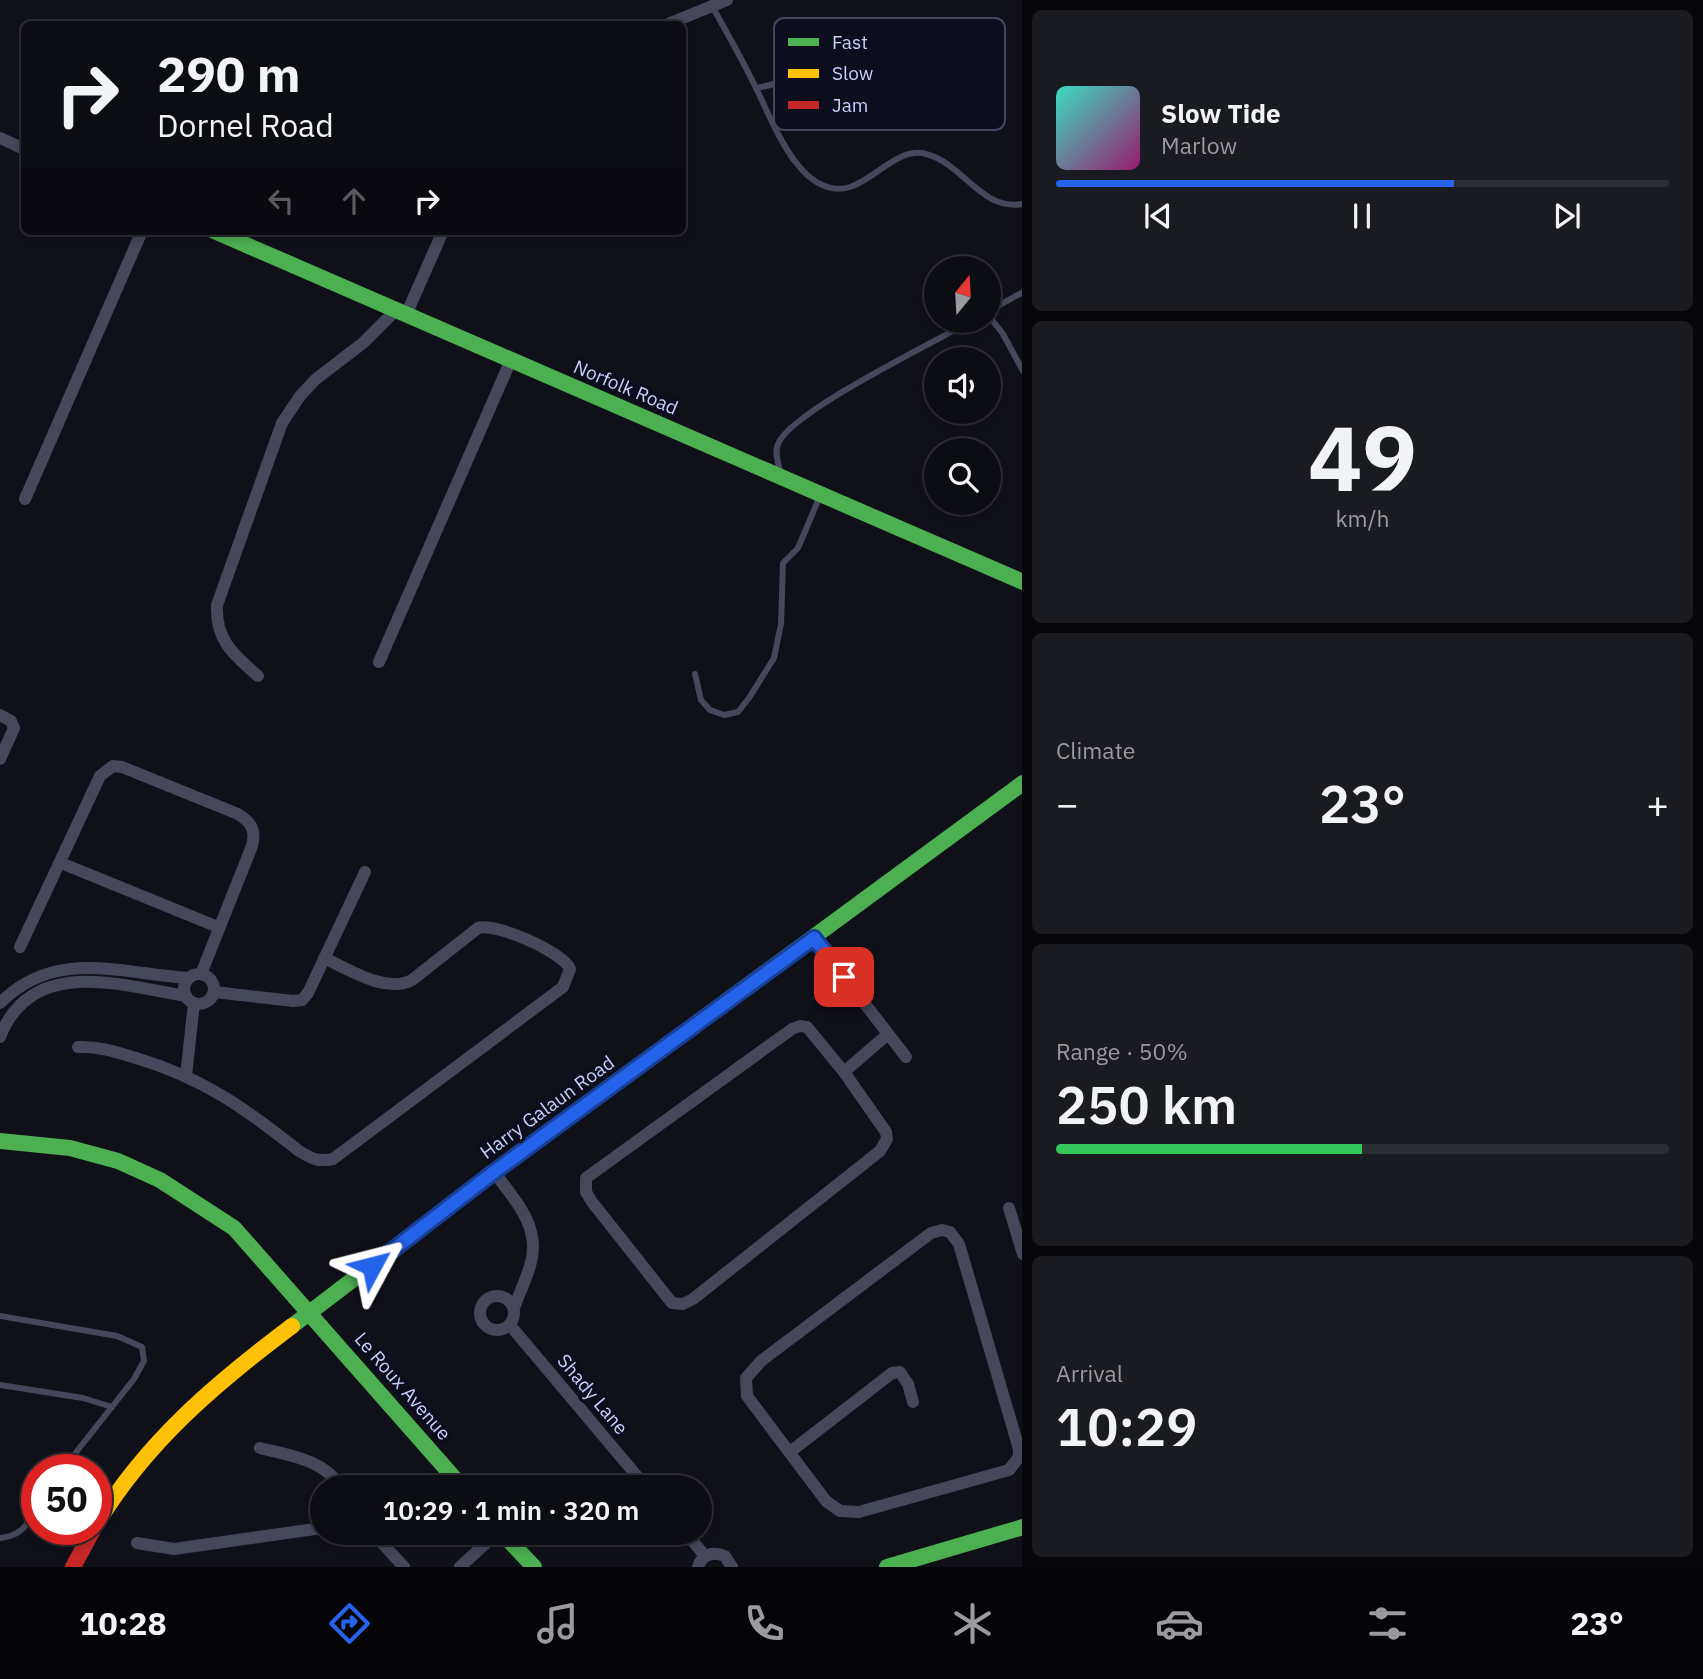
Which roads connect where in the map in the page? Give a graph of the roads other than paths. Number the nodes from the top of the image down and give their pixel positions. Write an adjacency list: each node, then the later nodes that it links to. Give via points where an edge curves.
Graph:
1 (727, 0): 2 (street)
2 (712, 6): 3 (street); 5 (lane)
3 (675, 21)
4 (774, 85): 5 (lane)
5 (756, 88): 6 (lane)
6 (774, 125)
7 (776, 130): 10 (lane, via 797,164 822,186 849,188 920,152 942,161 987,198)
8 (0, 138): 9 (street)
9 (21, 148)
10 (1022, 204)
11 (140, 235): 23 (street)
12 (223, 235): 16 (main road, Norfolk Road)
13 (441, 235): 16 (street)
14 (1022, 292): 15 (lane)
15 (1001, 306)
16 (401, 313): 19 (main road, Norfolk Road); 27 (street, via 316,379 282,423 217,605 220,636)
17 (1001, 331): 20 (lane)
18 (950, 333): 21 (lane, via 831,399 796,424 776,447)
19 (511, 360): 21 (main road, Norfolk Road); 25 (street)
20 (1022, 371)
21 (781, 477): 22 (main road, Norfolk Road)
22 (821, 494): 24 (main road, Norfolk Road); 26 (lane, via 798,548 783,563 781,624 774,658 749,698 738,712 724,715 710,710 701,700)
23 (25, 499)
24 (1022, 582)
25 (379, 662)
26 (695, 674)
27 (258, 676)
28 (0, 715): 29 (street, via 14,728)
29 (0, 759)
30 (1022, 783): 34 (main road, Harry Galaun Road)
31 (61, 863): 33 (street); 33 (street, via 100,776 113,766 239,814 249,820 254,834); 35 (street)
32 (365, 872): 36 (street)
33 (218, 927): 37 (street)
34 (814, 938): 42 (street); 49 (main road, Harry Galaun Road)
35 (20, 947)
36 (324, 958): 39 (street, via 308,993 297,1002); 47 (street, via 382,983 402,984 478,928 489,926 563,958 570,969 563,987 333,1159 312,1159 212,1088)
37 (201, 974): 38 (street); 39 (street, via 210,978)
38 (188, 978): 40 (street, via 184,987); 41 (street, via 60,968 16,987)
39 (214, 992): 40 (street, via 204,1003)
40 (190, 999): 43 (street, via 92,981 52,985 17,1008); 47 (street)
41 (0, 1003)
42 (888, 1034): 45 (street); 46 (street)
43 (0, 1037)
44 (78, 1047): 47 (street, via 104,1049)
45 (906, 1057)
46 (844, 1072): 46 (street, via 886,1132 883,1148 693,1299 671,1303 588,1196 588,1175 795,1027 807,1027)
47 (186, 1076)
48 (2, 1139): 55 (main road, Le Roux Avenue, via 70,1147 118,1161 160,1181 234,1228)
49 (494, 1172): 52 (street, via 524,1212 533,1237 530,1266); 55 (main road, Harry Galaun Road)
50 (1009, 1208): 51 (street)
51 (1022, 1255)
52 (522, 1282): 53 (street); 54 (street)
53 (502, 1296): 54 (street); 57 (street, via 485,1300 480,1315 485,1325 495,1330)
54 (514, 1308): 57 (street)
55 (311, 1313): 66 (main road, Le Roux Avenue); 68 (main road, Harry Galaun Road, via 222,1379 181,1416 145,1453)
56 (0, 1316): 60 (lane, via 117,1336 142,1347 141,1367)
57 (510, 1325): 67 (street, Shady Lane)
58 (0, 1385): 60 (lane)
59 (914, 1402): 63 (street, via 904,1376 892,1373)
60 (112, 1407): 64 (lane)
61 (1016, 1421): 63 (street, via 1019,1457 1009,1469 859,1512 846,1513 831,1505); 63 (street, via 958,1244 950,1233 937,1231 750,1372 747,1396)
62 (260, 1448): 65 (street, via 313,1462)
63 (790, 1452)
64 (75, 1454)
65 (332, 1475)
66 (452, 1475)
67 (636, 1475)
68 (112, 1497)
69 (1022, 1527): 85 (main road)
70 (310, 1530): 73 (street, via 174,1549)
71 (21, 1532): 72 (lane)
72 (0, 1538)
73 (137, 1543)
74 (85, 1545): 80 (main road)
75 (384, 1545): 81 (street)
76 (484, 1545): 82 (street)
77 (513, 1545): 83 (main road)
78 (693, 1545): 79 (street)
79 (702, 1562): 84 (street, via 720,1554)
80 (74, 1567)
81 (404, 1567)
82 (460, 1567)
83 (534, 1567)
84 (732, 1567)
85 (887, 1567)

